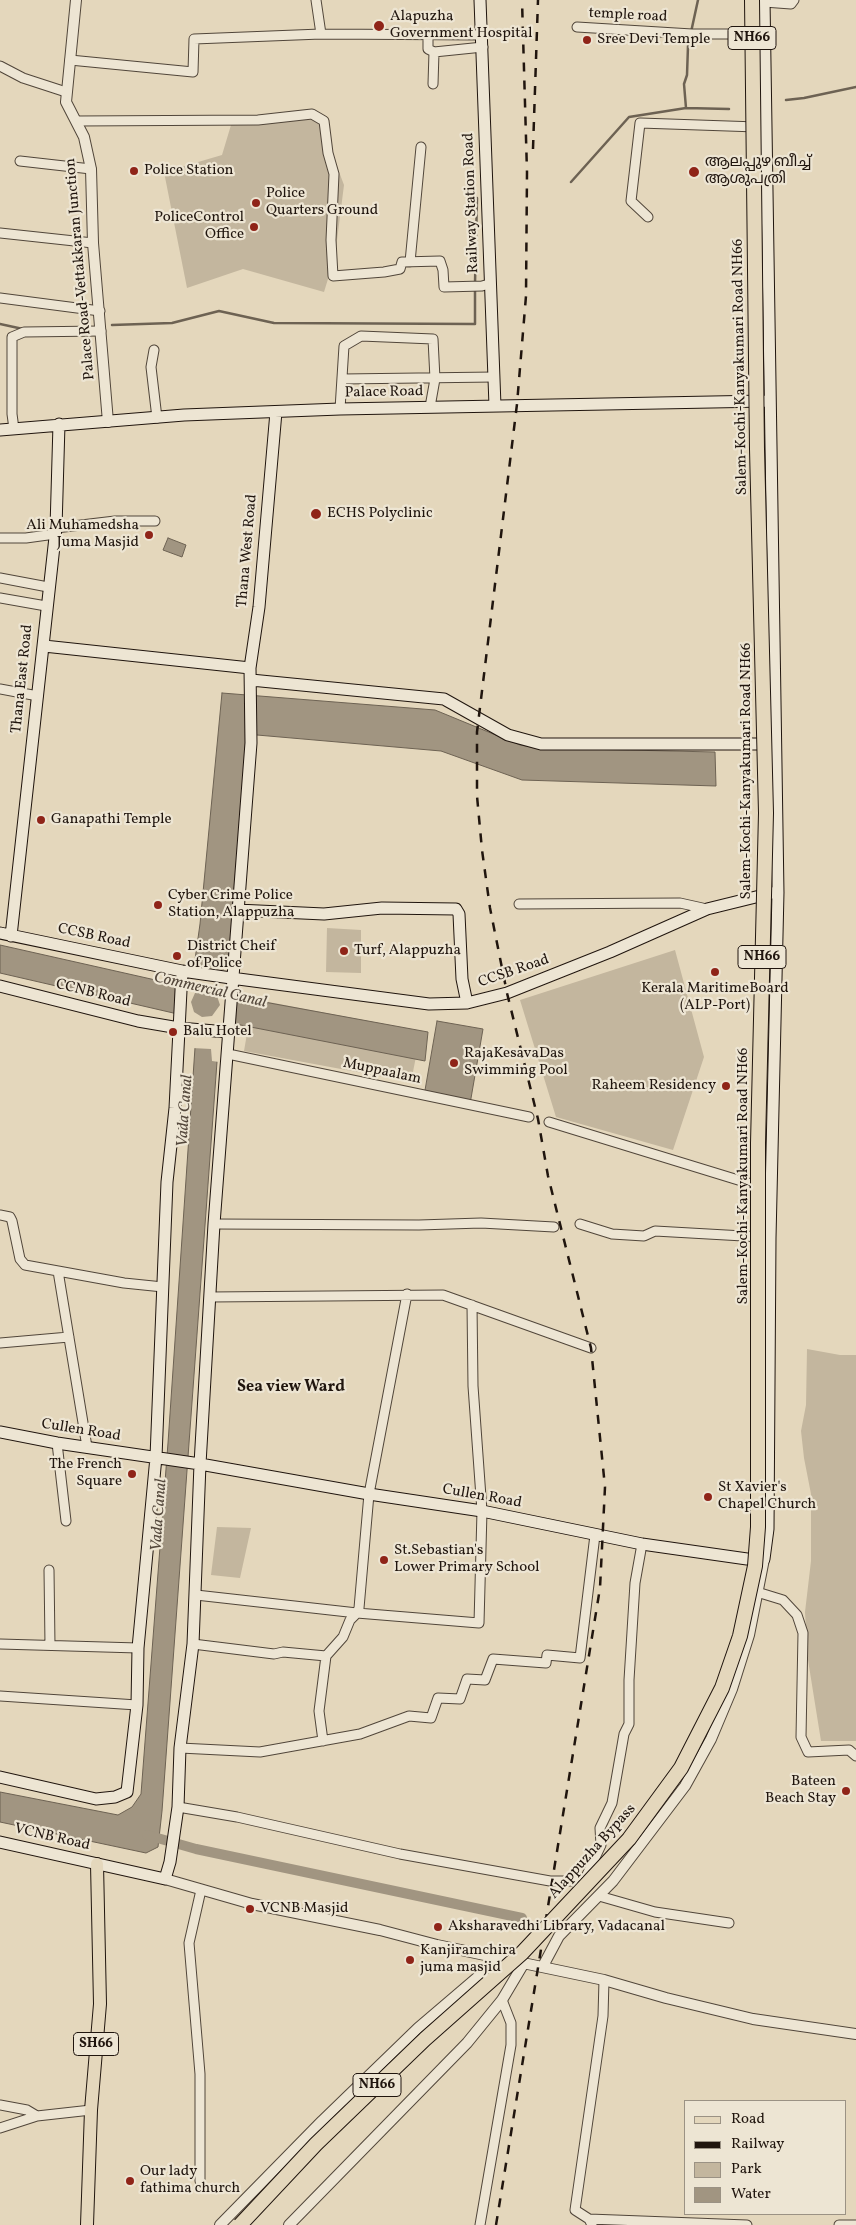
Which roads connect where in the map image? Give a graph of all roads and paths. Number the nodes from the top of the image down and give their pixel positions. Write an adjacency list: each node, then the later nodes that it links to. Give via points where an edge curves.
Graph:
1 (76, 0): 13 (street, Palace Road-Vettakkaran Junction)
2 (316, 0): 7 (street)
3 (480, 0): 10 (main road, Railway Station Road)
4 (794, 0): 5 (street, via 791,4)
5 (760, 1): 9 (main road); 110 (highway, Salem-Kochi-Kanyakumari Road NH66 / NH66, bridge, via 757,449 766,813 758,1143 758,1527 755,1566 740,1636 722,1688)
6 (577, 27): 9 (street, temple road, via 692,34)
7 (321, 34): 8 (street); 13 (street, via 194,39 193,72)
8 (428, 34): 10 (street); 12 (street, via 428,49)
9 (764, 34): 18 (main road)
10 (482, 35): 11 (main road, Railway Station Road)
11 (483, 47): 12 (street); 26 (main road, Railway Station Road)
12 (434, 52): 15 (street)
13 (70, 60): 16 (street, Palace Road-Vettakkaran Junction)
14 (0, 66): 16 (street, via 23,78)
15 (433, 84)
16 (66, 92): 17 (street, Palace Road-Vettakkaran Junction, via 67,108)
17 (77, 121): 21 (street, Palace Road-Vettakkaran Junction, via 84,137); 25 (street, via 258,120 312,114 324,121 334,174 333,276 384,272 400,269 402,262)
18 (767, 128): 22 (street, via 640,123 631,200); 34 (main road)
19 (421, 147): 25 (street)
20 (20, 161): 21 (street)
21 (90, 169): 24 (street, Palace Road-Vettakkaran Junction)
22 (648, 217)
23 (0, 234): 24 (street)
24 (93, 243): 28 (street, Palace Road-Vettakkaran Junction)
25 (410, 262): 26 (street, via 440,261 444,287)
26 (486, 285): 31 (main road, Railway Station Road)
27 (0, 298): 28 (street)
28 (100, 312): 29 (street, Palace Road-Vettakkaran Junction)
29 (101, 331): 40 (street, Palace Road-Vettakkaran Junction); 42 (street, via 24,332 12,337)
30 (154, 350): 39 (street, via 151,367)
31 (494, 377): 33 (street); 35 (main road, Railway Station Road)
32 (343, 379): 33 (street); 33 (street, via 344,346 361,336 433,339); 37 (street)
33 (435, 379): 36 (street)
34 (770, 401): 35 (main road, Palace Road); 56 (main road)
35 (495, 406): 36 (main road, Palace Road)
36 (430, 407): 37 (main road, Palace Road)
37 (340, 409): 38 (main road, Palace Road)
38 (276, 412): 39 (main road, Palace Road); 52 (main road, Thana West Road, via 259,607)
39 (157, 418): 40 (main road, Palace Road)
40 (108, 422): 41 (main road, Palace Road)
41 (59, 424): 42 (main road, Palace Road); 45 (main road, Thana East Road)
42 (14, 429): 43 (main road, Palace Road)
43 (0, 430)
44 (155, 521): 45 (street, via 115,521)
45 (55, 531): 46 (street, via 26,538); 48 (main road, Thana East Road)
46 (0, 538)
47 (0, 578): 48 (street)
48 (48, 587): 50 (main road, Thana East Road)
49 (0, 598): 50 (street)
50 (46, 606): 51 (main road, Thana East Road)
51 (44, 646): 52 (main road); 55 (main road, Thana East Road)
52 (250, 668): 53 (main road, Thana West Road)
53 (251, 680): 56 (main road, via 444,699 508,735 541,744); 60 (main road, Thana West Road, via 251,742)
54 (0, 689): 55 (street)
55 (38, 696): 61 (main road, Thana East Road)
56 (776, 744): 57 (main road)
57 (778, 892): 59 (main road, CCSB Road); 71 (main road)
58 (519, 904): 59 (street, via 680,903)
59 (706, 909): 65 (main road, CCSB Road, via 524,986)
60 (237, 910): 63 (main road); 65 (main road, via 324,914 382,908 456,909)
61 (5, 934): 62 (main road, CCSB Road)
62 (187, 972): 63 (main road, CCSB Road); 66 (main road, via 181,984 180,1012)
63 (230, 978): 65 (main road, CCSB Road, via 429,1004); 67 (main road)
64 (0, 986): 66 (main road, CCNB Road, via 138,1021)
65 (467, 1003)
66 (184, 1028): 67 (main road, CCNB Road); 78 (main road, via 167,1182)
67 (225, 1029): 68 (main road)
68 (228, 1054): 69 (street, Muppaalam); 73 (main road)
69 (530, 1117)
70 (548, 1122): 71 (street)
71 (771, 1190): 76 (main road)
72 (0, 1215): 77 (street, via 12,1221 22,1262)
73 (214, 1224): 75 (street, via 419,1225 481,1222); 80 (main road)
74 (580, 1224): 76 (street, via 644,1236 655,1231 685,1231)
75 (554, 1227)
76 (770, 1238): 95 (main road, via 768,1529)
77 (58, 1271): 78 (street); 82 (street)
78 (163, 1287): 88 (main road)
79 (407, 1294): 80 (street); 81 (street, via 443,1295); 90 (street)
80 (210, 1297): 89 (main road)
81 (472, 1305): 84 (street); 91 (street)
82 (69, 1337): 83 (street); 87 (street)
83 (0, 1344)
84 (591, 1348)
85 (0, 1432): 86 (main road, Cullen Road)
86 (57, 1443): 87 (main road, Cullen Road); 92 (street)
87 (87, 1447): 88 (main road, Cullen Road)
88 (156, 1457): 89 (main road, Cullen Road); 103 (main road)
89 (197, 1463): 90 (main road, Cullen Road); 98 (main road)
90 (369, 1494): 91 (main road, Cullen Road); 99 (street)
91 (482, 1511): 93 (main road, Cullen Road); 99 (street, via 479,1623)
92 (66, 1521)
93 (595, 1535): 94 (main road, Cullen Road); 107 (street, via 580,1658 547,1655 546,1663 493,1659 485,1680 467,1679 460,1699 438,1698 431,1718 409,1716 360,1734)
94 (642, 1544): 95 (main road, Cullen Road); 112 (street, via 635,1583 629,1724 624,1734 612,1803 600,1828 602,1845 584,1881 550,1882 400,1854)
95 (764, 1559): 97 (street)
96 (49, 1570): 102 (street)
97 (757, 1592): 109 (street, via 783,1600 797,1615 803,1633 801,1738 808,1752 849,1750); 117 (street, via 749,1635 732,1689 711,1738 686,1786)
98 (196, 1595): 99 (street); 101 (main road)
99 (357, 1613): 104 (street, via 350,1620 343,1637)
100 (0, 1644): 102 (street)
101 (193, 1644): 104 (street, via 274,1654); 108 (main road)
102 (50, 1645): 103 (street)
103 (138, 1648): 106 (main road)
104 (327, 1653): 107 (street, via 319,1711)
105 (0, 1696): 106 (street)
106 (137, 1705): 111 (main road, via 127,1792 96,1799)
107 (323, 1741): 108 (street, via 260,1752)
108 (180, 1748): 112 (main road)
109 (856, 1756)
110 (681, 1768): 120 (highway, Alappuzha Bypass / NH66, bridge, via 629,1839)
111 (0, 1777)
112 (178, 1806): 115 (main road)
113 (0, 1842): 114 (main road, VCNB Road)
114 (98, 1864): 115 (main road, VCNB Road); 126 (main road, SH66, via 100,2004)
115 (165, 1880): 116 (street)
116 (201, 1890): 119 (street); 129 (street, via 189,1943 200,2074)
117 (599, 1896): 118 (street, via 655,1912); 121 (street, via 559,1936)
118 (729, 1924)
119 (500, 1958): 120 (street); 132 (street, via 418,2028)
120 (523, 1958): 121 (street); 123 (street); 133 (highway, NH66, bridge, via 425,2039 316,2144)
121 (543, 1966): 122 (street)
122 (604, 1980): 124 (street, via 753,2020); 130 (street, via 603,2016 574,2210)
123 (502, 2000): 134 (street, via 467,2043); 135 (street, via 511,2023 511,2044)
124 (856, 2034)
125 (0, 2105): 127 (street, via 27,2110)
126 (90, 2110): 127 (street); 131 (main road, SH66)
127 (37, 2116): 128 (street)
128 (0, 2128)
129 (200, 2181)
130 (590, 2222): 136 (street)
131 (86, 2225)
132 (220, 2225)
133 (240, 2225)
134 (289, 2225)
135 (480, 2225)
136 (747, 2225)
137 (839, 2225): 138 (street)
138 (856, 2225)

